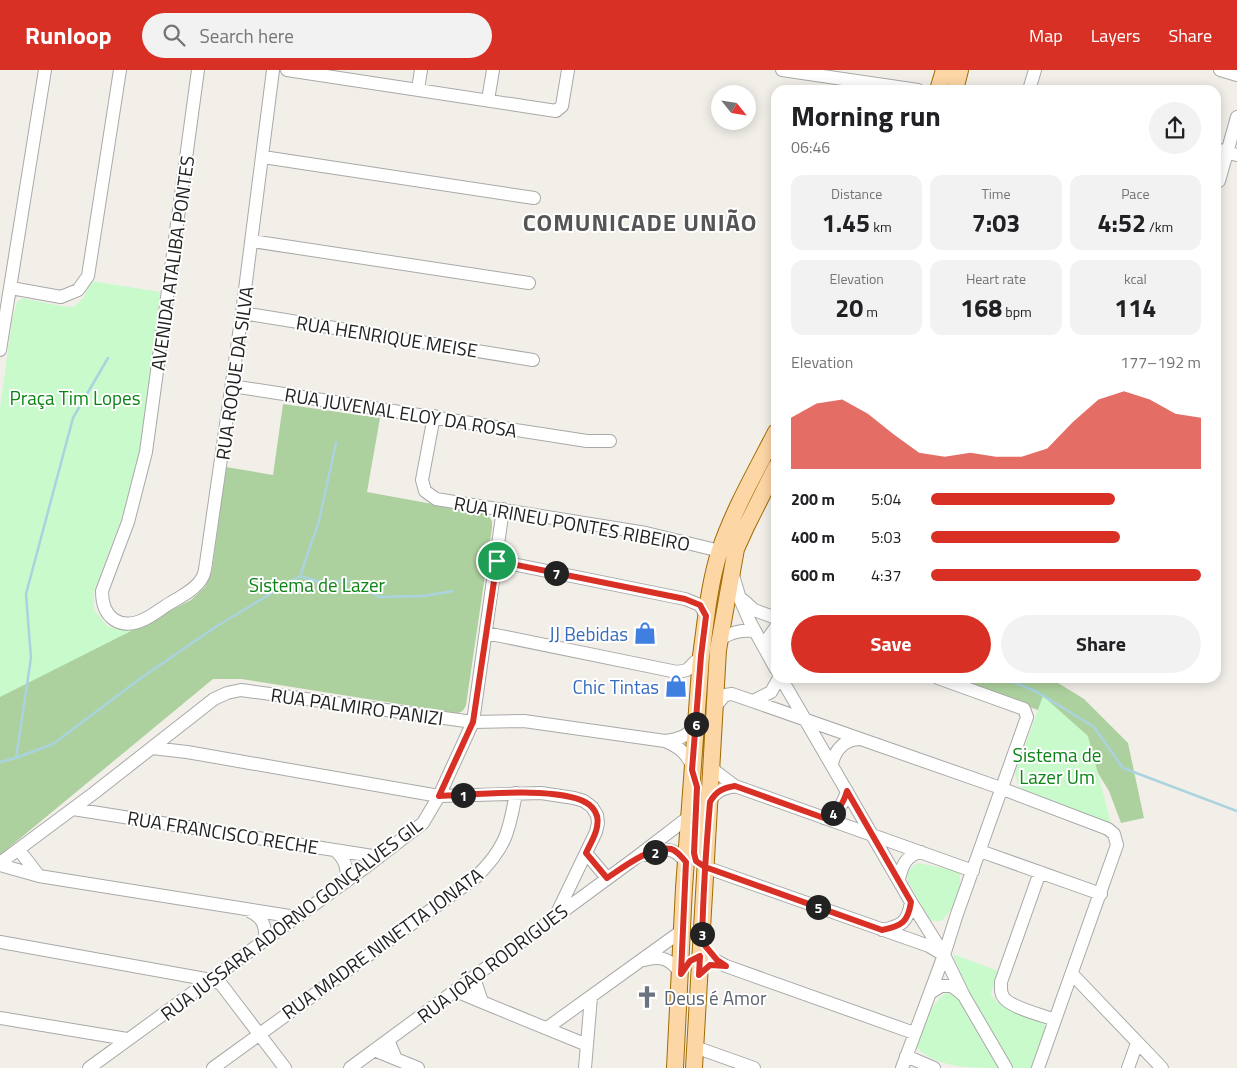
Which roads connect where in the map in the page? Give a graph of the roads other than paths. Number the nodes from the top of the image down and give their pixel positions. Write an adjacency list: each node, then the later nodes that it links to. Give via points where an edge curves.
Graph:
1 (45, 70): 27 (street)
2 (120, 70): 27 (street, via 88,276 78,290 61,297)
3 (198, 70): 45 (street, AVENIDA ATALIBA PONTES, via 146,452 128,522 102,591 105,610)
4 (273, 70): 22 (street, RUA ROQUE DA SILVA)
5 (287, 70): 13 (street)
6 (421, 70): 18 (street)
7 (493, 70): 19 (street)
8 (568, 70): 19 (street, via 559,110)
9 (782, 70): 16 (street)
10 (960, 70): 15 (main road)
11 (1035, 70): 17 (street)
12 (1220, 70): 14 (street)
13 (345, 75): 18 (street)
14 (1237, 75)
15 (944, 83)
16 (884, 85)
17 (1030, 85)
18 (418, 89): 19 (street)
19 (488, 100)
20 (1237, 117): 21 (street)
21 (1227, 152): 23 (street)
22 (263, 157): 24 (street); 25 (street, RUA ROQUE DA SILVA)
23 (1221, 174)
24 (534, 198)
25 (252, 241): 26 (street); 28 (street, RUA ROQUE DA SILVA)
26 (529, 283)
27 (11, 288): 29 (street)
28 (242, 313): 30 (street, RUA HENRIQUE MEISE); 31 (street, RUA ROQUE DA SILVA)
29 (0, 350)
30 (532, 360)
31 (232, 386): 32 (street, RUA JUVENAL ELOY DA ROSA); 45 (street, RUA ROQUE DA SILVA, via 202,578 191,590 146,618 131,624)
32 (434, 416): 33 (street, RUA JUVENAL ELOY DA ROSA, via 570,438); 36 (street, RUA IRINEU PONTES RIBEIRO, via 422,480 426,491 436,498)
33 (610, 441)
34 (771, 442): 37 (main road)
35 (771, 477): 39 (main road, via 736,549)
36 (503, 509): 37 (street, RUA IRINEU PONTES RIBEIRO, via 646,533); 38 (street, RUA JUSSARA ADORNO GONÇALVES GIL)
37 (720, 550): 40 (main road)
38 (497, 561): 41 (street); 47 (street, RUA JUSSARA ADORNO GONÇALVES GIL)
39 (732, 570): 42 (street); 49 (main road)
40 (711, 588): 41 (street, via 697,597); 43 (main road)
41 (685, 599): 43 (street, via 700,605)
42 (741, 599): 44 (street, via 754,610); 46 (street)
43 (706, 616): 51 (main road)
44 (771, 616)
45 (119, 623)
46 (754, 631): 49 (street, via 741,630); 50 (street)
47 (486, 633): 51 (street, via 677,672 687,670); 59 (street, RUA JUSSARA ADORNO GONÇALVES GIL)
48 (771, 634): 50 (street)
49 (720, 638): 51 (main road); 57 (main road)
50 (765, 649): 52 (street)
51 (701, 653): 60 (main road)
52 (771, 660)
53 (777, 683): 56 (street, via 771,692)
54 (783, 683): 58 (street)
55 (952, 683): 70 (street, via 1026,712)
56 (753, 701): 57 (street, via 728,694); 58 (street)
57 (715, 707): 67 (main road)
58 (806, 720): 62 (street); 66 (street)
59 (473, 722): 61 (street, RUA PALMIRO PANIZI, via 241,690 214,699); 63 (street, RUA PALMIRO PANIZI, via 524,721); 74 (street, RUA JUSSARA ADORNO GONÇALVES GIL)
60 (696, 722): 63 (street, RUA PALMIRO PANIZI, via 694,729 685,736); 68 (main road)
61 (173, 731): 64 (street); 65 (street)
62 (859, 739): 66 (street, via 846,741); 70 (street)
63 (665, 740): 68 (street, RUA PALMIRO PANIZI, via 687,755)
64 (152, 748): 65 (street); 72 (street)
65 (186, 752): 74 (street)
66 (832, 764): 71 (street)
67 (712, 765): 69 (street); 75 (main road)
68 (692, 769): 78 (main road); 90 (main road, via 697,787 694,853 696,861)
69 (735, 786): 75 (street, via 722,789); 79 (street)
70 (1002, 788): 83 (street); 97 (street, via 1114,834 1118,845)
71 (847, 791): 79 (street, via 836,812); 80 (street)
72 (94, 793): 76 (street); 77 (street, RUA FRANCISCO RECHE)
73 (516, 793): 74 (street); 85 (street, via 561,796 584,801 592,807 598,823); 129 (street, RUA MADRE NINETTA JONATA, via 510,828 504,841 497,854 475,878)
74 (439, 796): 86 (street, RUA JUSSARA ADORNO GONÇALVES GIL, via 423,823)
75 (710, 802): 90 (main road)
76 (73, 809): 77 (street, RUA FRANCISCO RECHE); 81 (street)
77 (112, 814): 82 (street, RUA FRANCISCO RECHE)
78 (690, 816): 87 (street, RUA JOÃO RODRIGUES); 88 (main road)
79 (824, 818): 80 (street)
80 (872, 835): 84 (street); 95 (street)
81 (19, 850): 89 (street); 93 (street)
82 (334, 850): 86 (street, RUA FRANCISCO RECHE); 96 (street, RUA FRANCISCO RECHE, via 343,858 348,871)
83 (980, 850): 91 (street); 92 (street)
84 (921, 852): 91 (street); 95 (street, via 912,854 906,861)
85 (586, 853): 94 (street); 102 (street)
86 (379, 857): 96 (street, RUA JUSSARA ADORNO GONÇALVES GIL)
87 (634, 859): 88 (street, RUA JOÃO RODRIGUES, via 670,849); 94 (street, RUA JOÃO RODRIGUES)
88 (686, 862): 104 (main road)
89 (0, 864): 93 (street)
90 (705, 867): 105 (street); 108 (main road)
91 (973, 870): 100 (street)
92 (1040, 872): 97 (street); 125 (street, via 1001,982 1001,993 1012,1004)
93 (39, 876): 99 (street)
94 (607, 878): 102 (street, RUA JOÃO RODRIGUES)
95 (899, 879): 98 (street)
96 (346, 881): 101 (street, RUA JUSSARA ADORNO GONÇALVES GIL)
97 (1101, 894): 114 (street)
98 (911, 902): 103 (street); 105 (street, via 908,917 903,922)
99 (248, 911): 101 (street); 106 (street, via 264,924)
100 (957, 914): 103 (street, via 940,927); 109 (street)
101 (296, 917): 106 (street, RUA JUSSARA ADORNO GONÇALVES GIL)
102 (555, 917): 116 (street, RUA JOÃO RODRIGUES)
103 (924, 922): 109 (street)
104 (683, 930): 110 (street); 112 (main road)
105 (882, 930): 109 (street, via 930,946)
106 (265, 940): 117 (street, RUA JUSSARA ADORNO GONÇALVES GIL)
107 (0, 942): 113 (street)
108 (701, 949): 111 (street); 112 (main road); 115 (main road)
109 (944, 955): 119 (street); 120 (street)
110 (639, 961): 112 (street, via 663,958); 121 (street)
111 (721, 963): 115 (street, via 710,965); 128 (street)
112 (681, 970): 144 (main road)
113 (173, 974): 117 (street); 122 (street, via 182,987)
114 (1072, 974): 125 (street); 132 (street)
115 (699, 975): 134 (main road)
116 (474, 978): 118 (street, RUA JOÃO RODRIGUES); 123 (street)
117 (211, 980): 122 (street, RUA JUSSARA ADORNO GONÇALVES GIL); 129 (street, via 221,984)
118 (456, 991): 123 (street); 131 (street, RUA JOÃO RODRIGUES)
119 (930, 993): 120 (street, via 941,986 952,986); 128 (street)
120 (964, 996): 148 (street)
121 (591, 997): 126 (street); 133 (street)
122 (181, 1001): 130 (street, RUA JUSSARA ADORNO GONÇALVES GIL)
123 (482, 1002): 126 (street)
124 (0, 1018): 127 (street)
125 (1055, 1020): 149 (street)
126 (547, 1028): 133 (street)
127 (89, 1033): 130 (street); 138 (street, via 99,1045)
128 (914, 1033): 137 (street)
129 (259, 1034): 139 (street, RUA MADRE NINETTA JONATA); 140 (street)
130 (127, 1039): 138 (street, RUA JUSSARA ADORNO GONÇALVES GIL)
131 (388, 1040): 135 (street, RUA JOÃO RODRIGUES); 136 (street)
132 (1137, 1043): 150 (street); 151 (street)
133 (587, 1045): 143 (street)
134 (695, 1047): 145 (main road); 146 (street)
135 (374, 1050): 136 (street); 141 (street, RUA JOÃO RODRIGUES)
136 (396, 1059): 142 (street)
137 (904, 1062): 147 (street)
138 (94, 1064)
139 (213, 1068)
140 (285, 1068)
141 (350, 1068)
142 (418, 1068)
143 (585, 1068)
144 (676, 1068)
145 (694, 1068)
146 (754, 1068)
147 (934, 1068)
148 (1006, 1068)
149 (1038, 1068)
150 (1128, 1068)
151 (1162, 1068)

